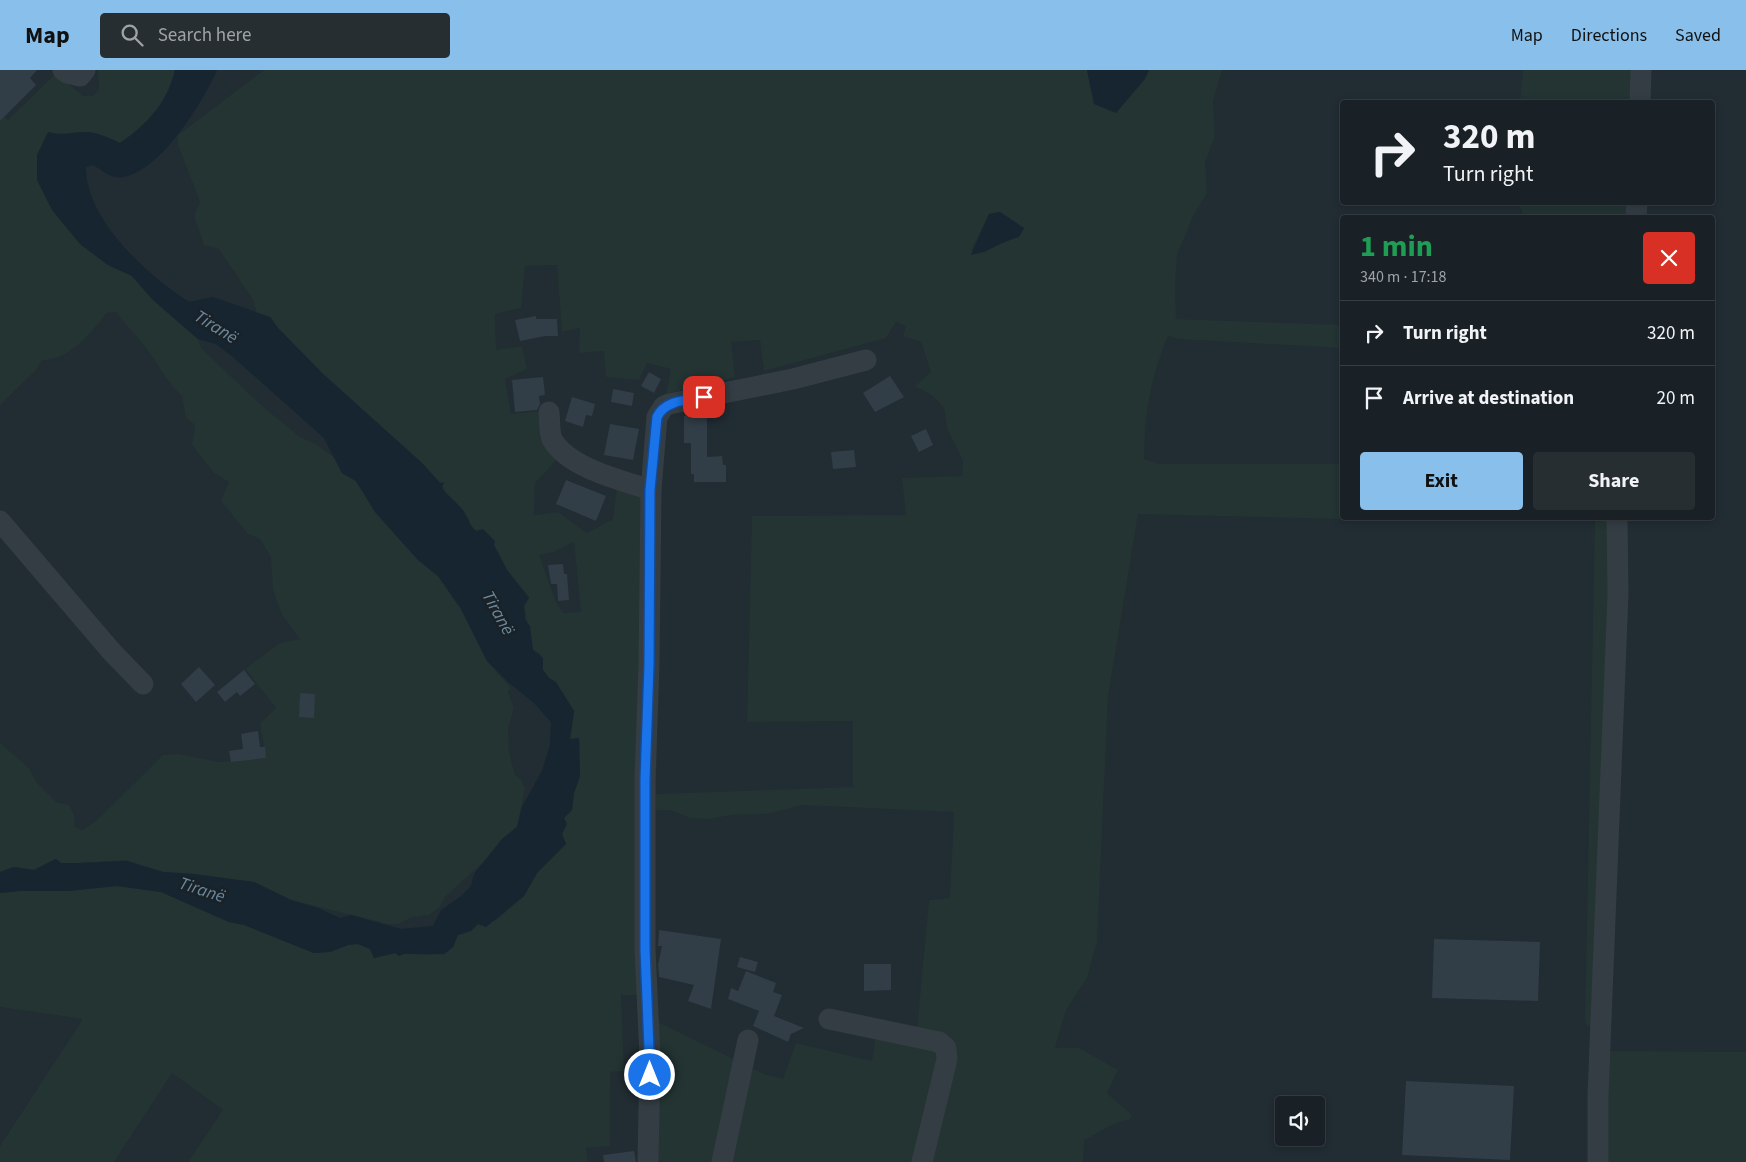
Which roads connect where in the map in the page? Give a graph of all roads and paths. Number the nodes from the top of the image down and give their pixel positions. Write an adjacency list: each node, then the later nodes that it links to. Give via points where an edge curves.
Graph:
1 (63, 70): 2 (street, via 80,76)
2 (85, 70)
3 (1641, 70): 4 (street)
4 (1640, 100)
5 (866, 360): 7 (street, via 664,406 657,417)
6 (549, 412): 7 (street, via 552,438 568,456 595,472)
7 (650, 490): 13 (street, via 645,810 645,949 650,1057)
8 (1617, 520): 16 (street, via 1618,594)
9 (0, 521): 10 (street)
10 (143, 684)
11 (829, 1019): 15 (street, via 939,1042 946,1048 947,1059)
12 (748, 1040): 14 (street)
13 (648, 1162)
14 (722, 1162)
15 (922, 1162)
16 (1598, 1162)

